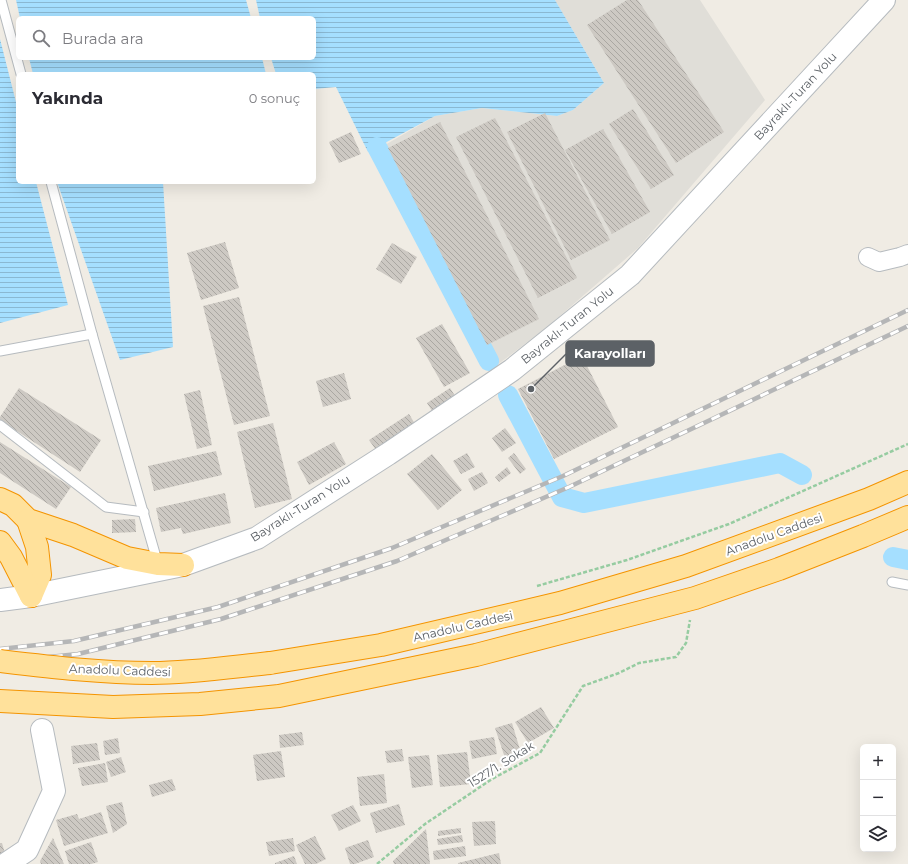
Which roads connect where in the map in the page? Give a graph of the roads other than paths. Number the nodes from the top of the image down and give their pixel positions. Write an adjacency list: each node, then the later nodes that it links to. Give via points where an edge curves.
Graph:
1 (1, 0): 3 (lane)
2 (884, 0): 19 (street, Bayraklı-Turan Yolu, via 630,276 512,370 381,458 257,538)
3 (16, 56)
4 (17, 60): 5 (lane)
5 (20, 72)
6 (52, 184): 9 (lane)
7 (908, 254): 8 (street, via 879,262)
8 (868, 257)
9 (92, 334): 10 (lane); 14 (lane)
10 (0, 351)
11 (0, 425): 14 (lane, via 106,507)
12 (908, 482): 24 (highway, Anadolu Caddesi, bridge, via 870,499 686,566 560,603 381,645 270,663 153,673 92,672)
13 (0, 499): 16 (highway, via 13,505)
14 (144, 512): 18 (lane)
15 (908, 517): 25 (highway, via 779,569 695,598 476,655 279,696 200,704 113,707)
16 (28, 520): 18 (highway, via 73,535 127,558); 22 (highway, via 37,547 40,575)
17 (0, 542): 22 (highway)
18 (158, 564): 19 (highway)
19 (183, 565): 22 (street, Bayraklı-Turan Yolu)
20 (892, 582): 21 (lane)
21 (908, 585)
22 (32, 596): 23 (street, Bayraklı-Turan Yolu)
23 (0, 600)
24 (0, 661)
25 (0, 701)
26 (42, 730): 27 (street, via 54,791 27,850)
27 (6, 864)

